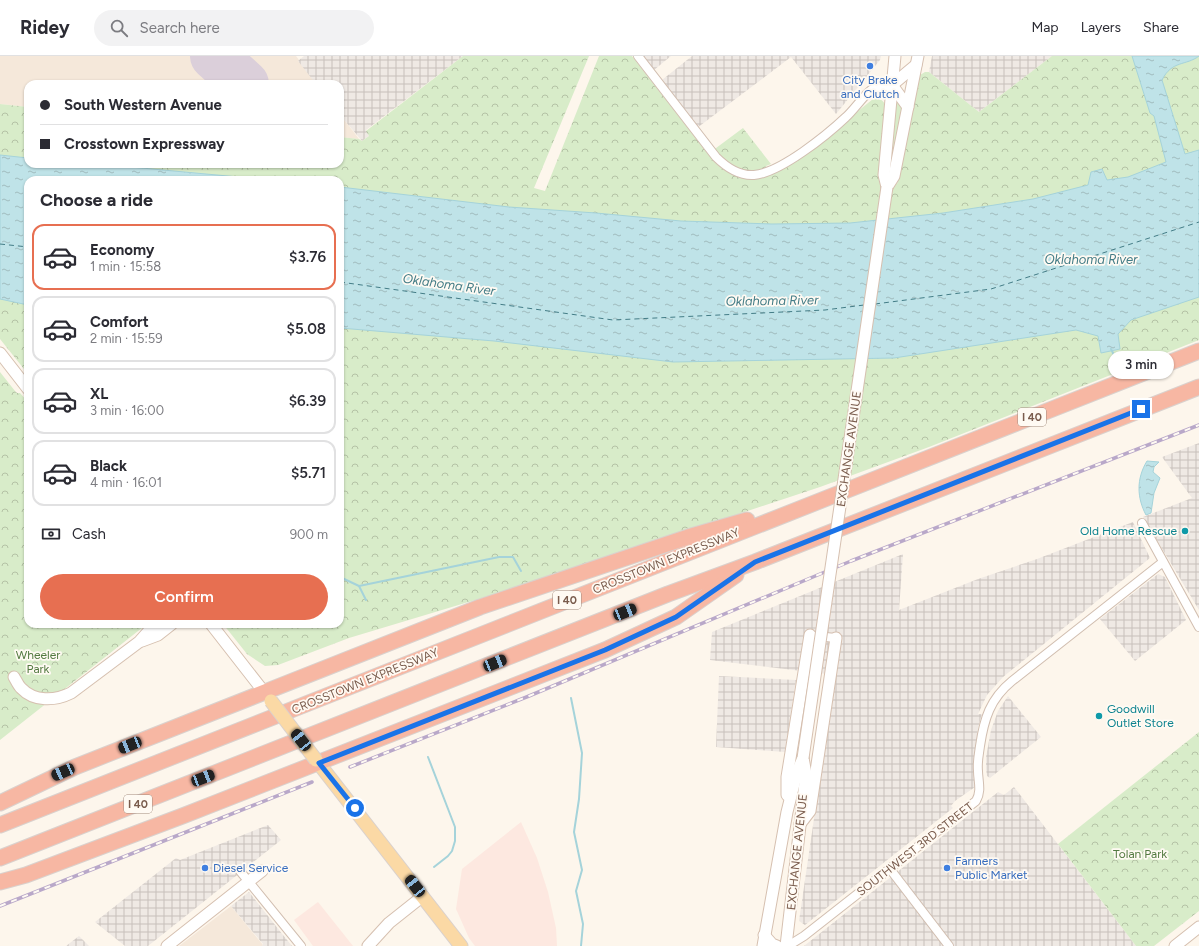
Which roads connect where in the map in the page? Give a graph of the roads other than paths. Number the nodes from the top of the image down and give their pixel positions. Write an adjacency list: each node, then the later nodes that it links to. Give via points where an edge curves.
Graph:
1 (638, 56): 4 (street, via 723,164 742,174 753,175 786,163 846,117 871,90)
2 (895, 56): 4 (main road, EXCHANGE AVENUE)
3 (914, 59): 4 (main road); 5 (main road, EXCHANGE AVENUE)
4 (892, 85): 5 (main road); 6 (main road, EXCHANGE AVENUE, via 884,175)
5 (908, 107): 6 (main road, EXCHANGE AVENUE, via 894,176)
6 (887, 187): 24 (main road, EXCHANGE AVENUE, bridge)
7 (1199, 351): 11 (highway, CROSSTOWN EXPRESSWAY / I 40)
8 (0, 353): 9 (main road)
9 (24, 384)
10 (1199, 386): 13 (highway, I 40)
11 (828, 498): 23 (highway, via 688,537 532,588 480,607); 29 (highway, CROSSTOWN EXPRESSWAY / I 40)
12 (1142, 523): 14 (street)
13 (755, 562): 25 (highway, via 676,617 605,650); 30 (highway, I 40)
14 (1163, 562): 15 (street); 31 (street, SOUTHWEST 3RD STREET, via 1000,693 988,711 982,734 978,763 978,798)
15 (1199, 627)
16 (151, 628): 21 (main road)
17 (167, 628): 21 (main road, via 158,635)
18 (214, 628): 23 (main road)
19 (810, 635): 20 (street); 27 (main road, via 787,777)
20 (836, 638): 28 (main road, via 810,811)
21 (139, 642): 22 (main road, via 63,697 48,699 33,696 21,688)
22 (14, 677)
23 (267, 697): 25 (main road, bridge); 26 (highway, via 75,767)
24 (803, 758): 27 (main road, EXCHANGE AVENUE); 28 (main road, EXCHANGE AVENUE, via 806,774)
25 (318, 761): 35 (highway, via 33,873); 36 (main road)
26 (0, 803)
27 (787, 812): 38 (main road, EXCHANGE AVENUE)
28 (800, 824): 44 (main road, EXCHANGE AVENUE)
29 (0, 825)
30 (0, 858)
31 (890, 869): 44 (street, SOUTHWEST 3RD STREET, via 804,936); 45 (street)
32 (240, 871): 34 (street)
33 (262, 871): 34 (main road)
34 (249, 881): 39 (main road); 40 (street)
35 (0, 882)
36 (423, 896): 41 (main road, via 389,923); 42 (main road)
37 (1199, 928): 46 (main road)
38 (764, 941): 43 (main road)
39 (168, 946)
40 (301, 946)
41 (368, 946)
42 (461, 946)
43 (777, 946)
44 (787, 946)
45 (949, 946)
46 (1175, 946)

